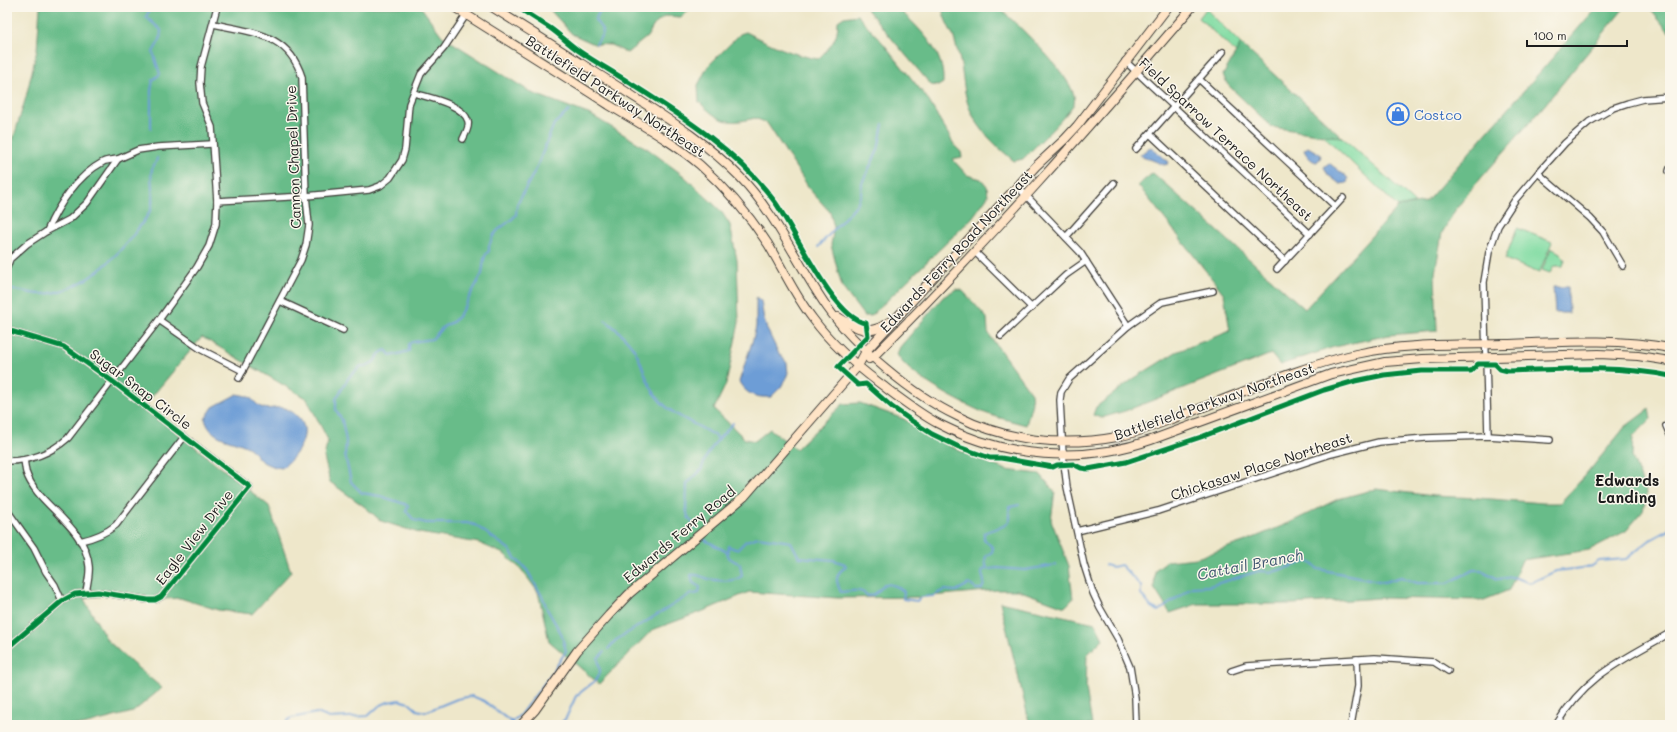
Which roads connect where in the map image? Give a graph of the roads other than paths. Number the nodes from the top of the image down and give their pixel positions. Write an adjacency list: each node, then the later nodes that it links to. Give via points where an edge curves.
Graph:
1 (217, 7): 7 (street)
2 (454, 7): 6 (main road, Battlefield Parkway Northeast)
3 (492, 7): 41 (main road, Battlefield Parkway Northeast, via 666,118 720,158 741,178 771,214)
4 (1168, 7): 9 (main road, Edwards Ferry Road Northeast)
5 (1192, 7): 10 (main road, Edwards Ferry Road Northeast)
6 (466, 14): 12 (street, via 444,48 421,74); 53 (main road, Battlefield Parkway Northeast, via 699,165 744,211 769,246 795,294 813,320)
7 (214, 24): 17 (street, via 201,67 200,83 202,103 212,127); 23 (street, Cannon Chapel Drive, via 265,36 291,53 299,66 302,77)
8 (1223, 52): 11 (street)
9 (1125, 61): 10 (street, Field Sparrow Terrace Northeast); 22 (main road, Edwards Ferry Road Northeast, via 1077,126)
10 (1136, 72): 14 (street, Field Sparrow Terrace Northeast); 24 (main road, Edwards Ferry Road Northeast)
11 (1199, 79): 14 (street); 27 (street)
12 (414, 93): 16 (street, via 455,107 463,113 468,121 468,129); 23 (street, via 409,104 402,160 390,178 369,190)
13 (1670, 97): 20 (street, via 1628,103 1600,114 1576,131)
14 (1174, 107): 15 (street); 29 (street, Field Sparrow Terrace Northeast)
15 (1150, 134): 18 (street); 33 (street)
16 (463, 139)
17 (212, 144): 19 (street, via 138,150); 26 (street)
18 (1136, 149)
19 (118, 159): 28 (street, via 76,214); 28 (street, via 104,162 84,176 62,202)
20 (1538, 173): 34 (street, via 1603,232); 47 (street, via 1506,213 1498,226 1489,252 1484,282)
21 (1114, 183): 30 (street)
22 (1017, 186): 24 (street); 40 (main road, Edwards Ferry Road Northeast)
23 (306, 196): 26 (street); 38 (street, Cannon Chapel Drive, via 309,225 306,245)
24 (1026, 196): 30 (street); 31 (main road, Edwards Ferry Road Northeast)
25 (1344, 198): 27 (street)
26 (217, 201): 42 (street, via 216,224 209,246)
27 (1335, 206): 29 (street)
28 (47, 231): 35 (street, via 27,244 10,260)
29 (1310, 234): 33 (street)
30 (1066, 237): 32 (street)
31 (975, 252): 39 (street); 50 (main road, Edwards Ferry Road Northeast)
32 (1086, 261): 39 (street, via 1066,275); 43 (street)
33 (1285, 261): 36 (street)
34 (1623, 266)
35 (7, 267)
36 (1277, 269)
37 (1213, 290): 43 (street, via 1162,302)
38 (280, 301): 45 (street); 54 (street, Cannon Chapel Drive)
39 (1032, 308): 46 (street)
40 (903, 312): 41 (main road, via 887,324 866,331); 49 (main road, Edwards Ferry Road Northeast)
41 (831, 313): 49 (main road, Battlefield Parkway Northeast)
42 (159, 320): 54 (street, via 197,347); 56 (street)
43 (1128, 326): 62 (street, via 1064,386 1060,400)
44 (7, 330): 56 (street, Sugar Snap Circle, via 64,347)
45 (343, 330)
46 (1001, 336)
47 (1486, 344): 48 (main road, Battlefield Parkway Northeast, via 1621,341); 51 (street); 62 (main road, Battlefield Parkway Northeast, via 1406,347 1359,354 1307,368 1137,432 1100,440)
48 (1670, 348)
49 (866, 351): 50 (main road, Battlefield Parkway Northeast); 53 (main road, Edwards Ferry Road Northeast)
50 (873, 357): 53 (main road, Edwards Ferry Road Northeast); 62 (main road, Battlefield Parkway Northeast, via 926,398 966,421 1005,434)
51 (1486, 358): 52 (main road, Battlefield Parkway Northeast, via 1599,354); 59 (street); 63 (main road, Battlefield Parkway Northeast, via 1404,360 1348,369 1137,445 1106,452)
52 (1670, 361)
53 (858, 366): 63 (main road, Battlefield Parkway Northeast, via 912,407 940,424 1002,447); 77 (main road, Edwards Ferry Road, via 744,497 629,594 609,615 577,651 535,710)
54 (242, 371): 55 (street, Cannon Chapel Drive)
55 (239, 378)
56 (112, 381): 60 (street, Sugar Snap Circle); 64 (street, via 61,445)
57 (1666, 426): 58 (street)
58 (1670, 435)
59 (1488, 436): 61 (street, Chickasaw Place Northeast); 68 (street, Chickasaw Place Northeast, via 1402,439 1355,447 1176,506)
60 (184, 437): 66 (street, Sugar Snap Circle); 69 (street, via 116,524 107,532)
61 (1550, 440)
62 (1062, 442): 63 (street)
63 (1063, 455): 68 (street)
64 (24, 460): 65 (street); 69 (street, via 26,472 37,491 71,527)
65 (7, 461)
66 (250, 487): 70 (street, Eagle View Drive, via 161,597 148,600 98,592)
67 (7, 510): 71 (street, via 34,548)
68 (1077, 531): 78 (street, via 1093,593 1130,667)
69 (80, 541): 70 (street, via 86,549 89,566)
70 (86, 593): 71 (street, Eagle View Drive, via 75,594)
71 (62, 601): 73 (street, Eagle View Drive)
72 (1670, 634): 80 (street, via 1596,677 1573,699)
73 (7, 648)
74 (1357, 659): 75 (street, via 1246,666); 76 (street, via 1434,662); 79 (street, via 1358,686)
75 (1232, 671)
76 (1448, 671)
77 (521, 725)
78 (1136, 725)
79 (1351, 725)
80 (1556, 725)

